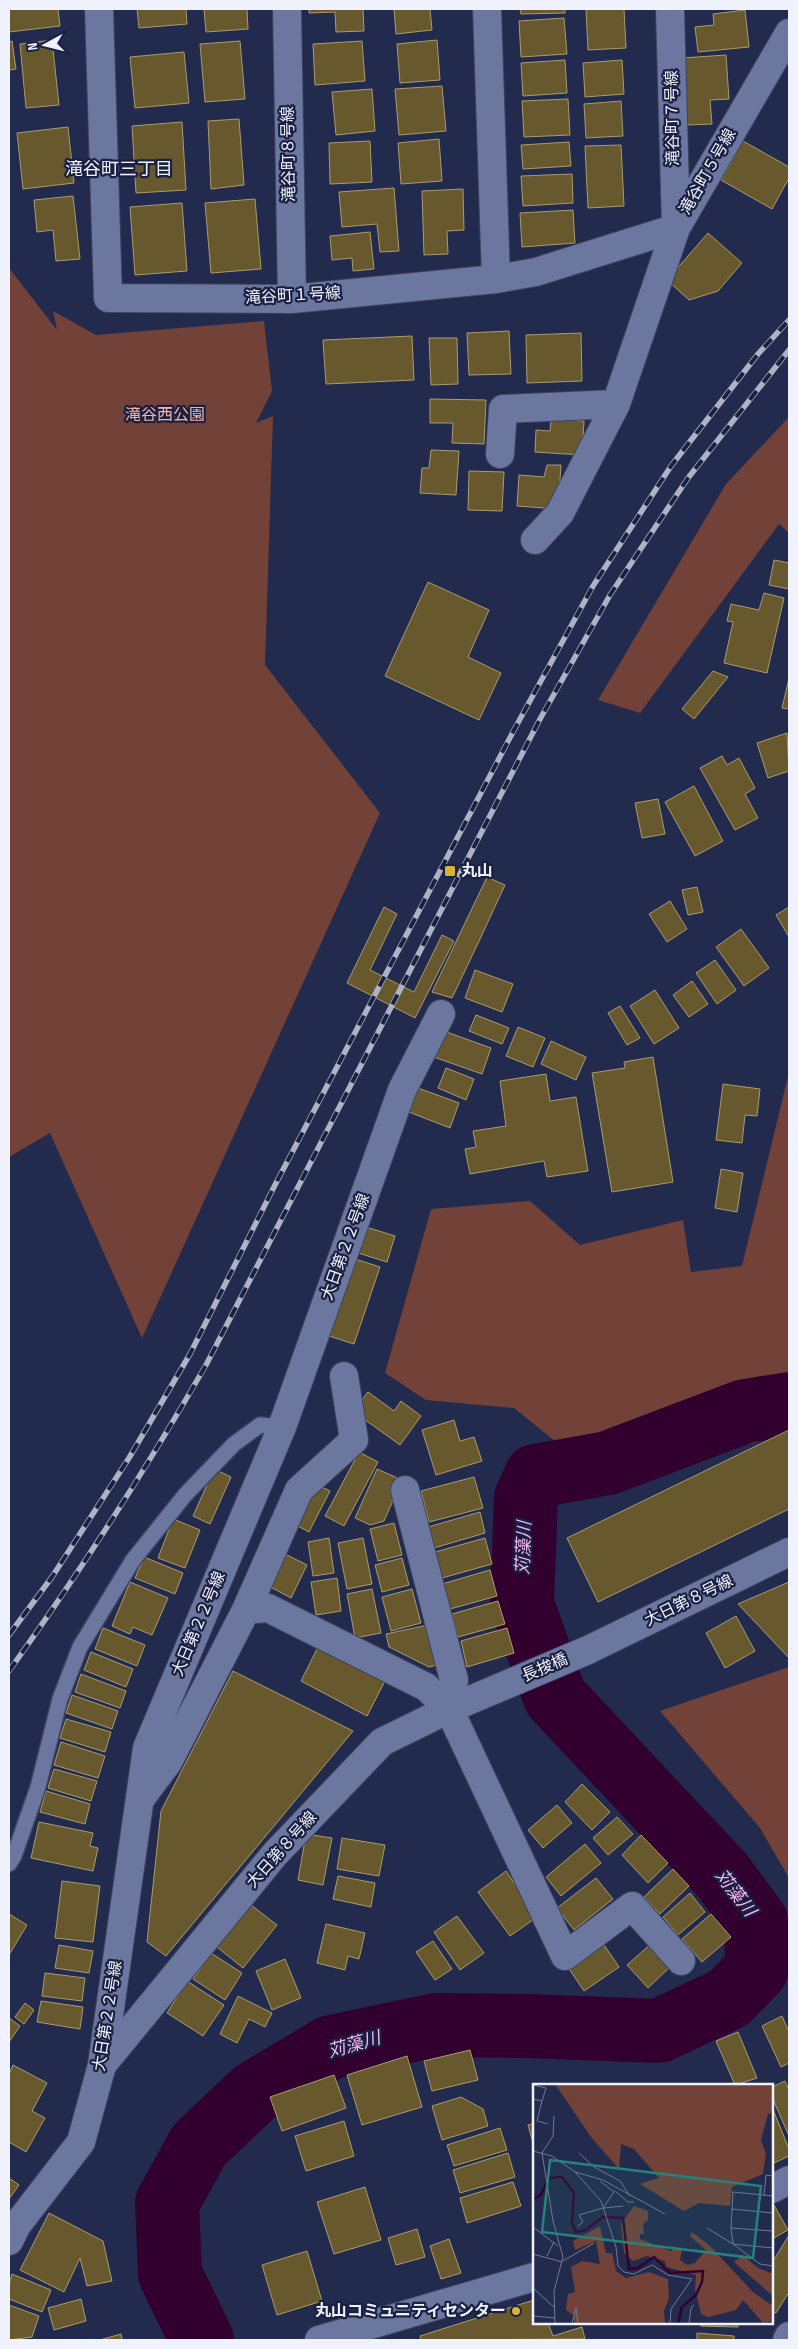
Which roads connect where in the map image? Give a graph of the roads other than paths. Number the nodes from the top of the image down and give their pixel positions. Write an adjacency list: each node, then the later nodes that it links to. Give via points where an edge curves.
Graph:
1 (99, 9): 8 (street, 滝谷町１号線, via 108,298)
2 (286, 9): 8 (street, 滝谷町８号線)
3 (487, 9): 7 (street)
4 (670, 9): 6 (street, 滝谷町７号線)
5 (789, 32): 6 (street, 滝谷町５号線)
6 (676, 228): 7 (street, 滝谷町５号線, via 536,272); 9 (street)
7 (496, 279): 8 (street, 滝谷町１号線)
8 (292, 298)
9 (616, 404): 10 (street, via 503,409); 11 (street, via 560,514)
10 (500, 454)
11 (535, 540)
12 (441, 1014): 14 (street, 大日第２２号線, via 402,1090)
13 (344, 1376): 17 (street, via 354,1440 299,1490)
14 (282, 1427): 21 (street, 大日第２２号線, via 147,1748); 22 (lane, via 260,1425 234,1444 185,1496 133,1560 80,1647 60,1699 38,1787)
15 (405, 1490): 20 (street, via 454,1680)
16 (789, 1552): 18 (street, 大日第８号線)
17 (246, 1610): 20 (street, via 268,1608 426,1687); 21 (street, via 168,1762)
18 (588, 1650): 19 (street, 長捘橋)
19 (503, 1686): 20 (street, 大日第８号線)
20 (449, 1709): 23 (street, via 565,1956 632,1906); 24 (street, 大日第８号線, via 382,1742 274,1854)
21 (140, 1800): 24 (street, 大日第２２号線)
22 (9, 1864)
23 (681, 1961)
24 (102, 2065): 27 (street, 大日第２２号線, via 81,2142 17,2225)
25 (789, 2180): 26 (street)
26 (773, 2188)
27 (9, 2241)
28 (533, 2277): 30 (street)
29 (789, 2336): 31 (street)
30 (319, 2340)
31 (787, 2340)

